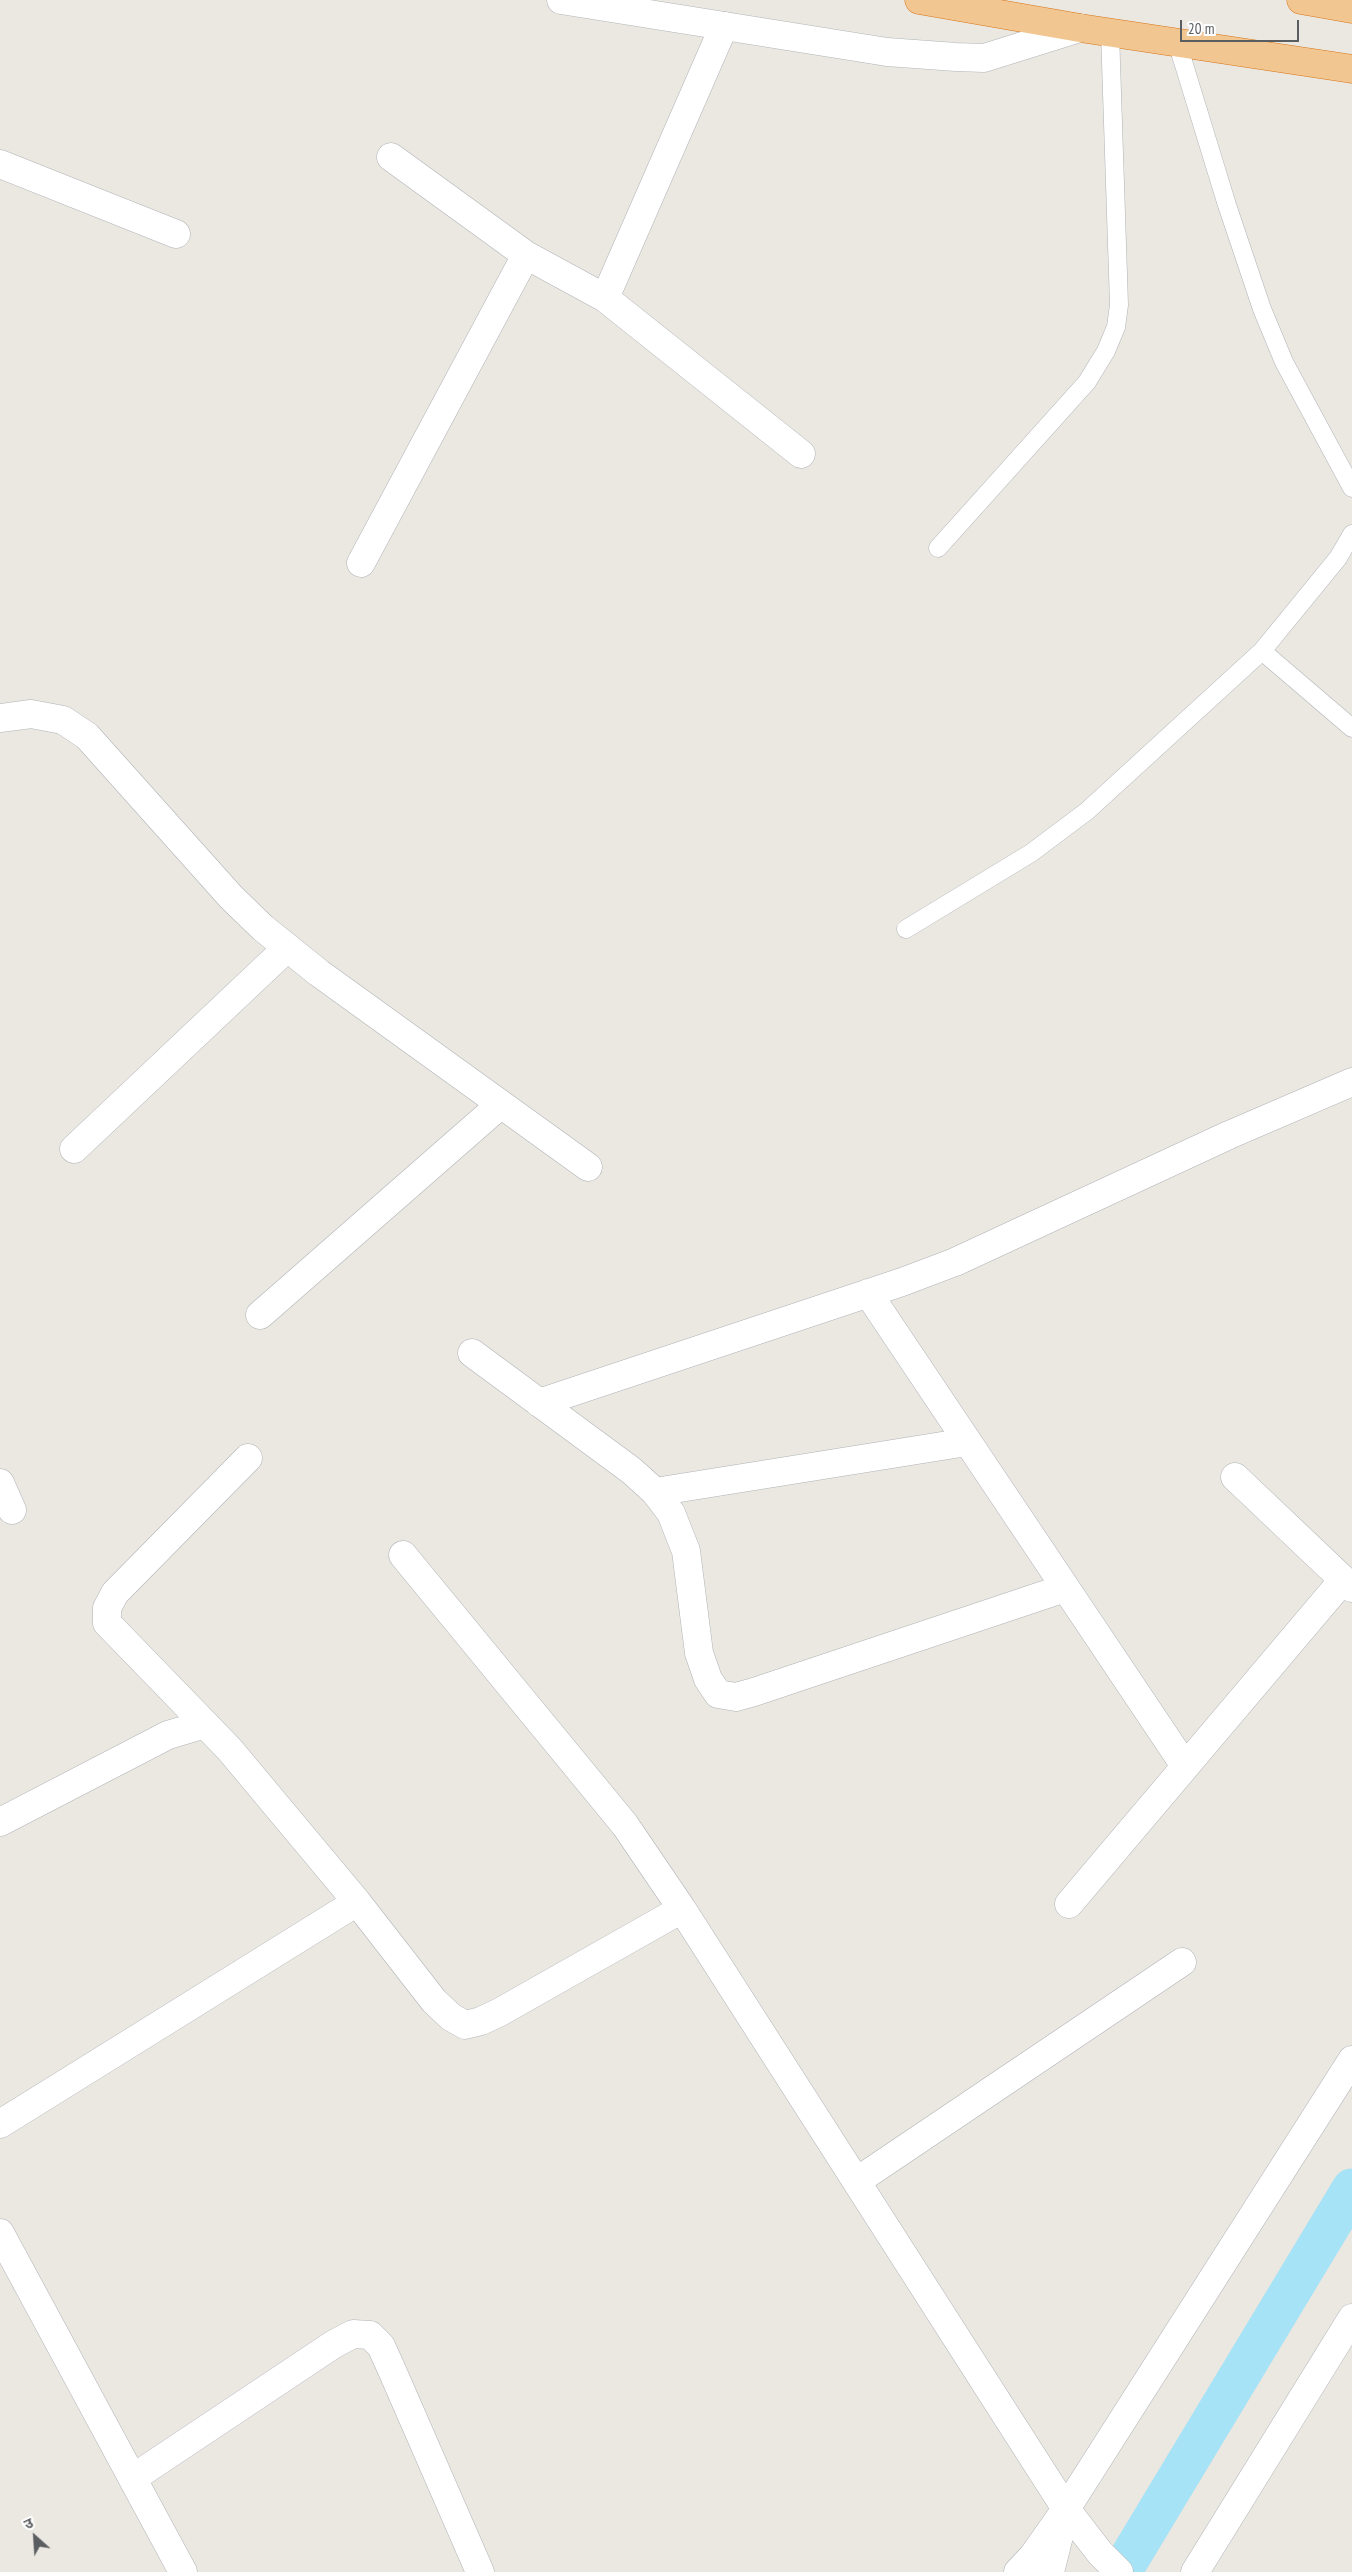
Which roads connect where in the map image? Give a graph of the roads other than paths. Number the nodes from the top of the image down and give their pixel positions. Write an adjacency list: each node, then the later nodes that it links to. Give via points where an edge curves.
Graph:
1 (561, 0): 5 (street)
2 (920, 0): 6 (highway)
3 (1301, 0): 4 (highway)
4 (1352, 9)
5 (724, 26): 6 (street, via 887,52 984,58); 14 (street)
6 (1080, 28): 7 (highway)
7 (1110, 32): 8 (highway); 18 (lane, via 1119,305 1116,327 1087,382)
8 (1177, 42): 9 (highway); 16 (lane, via 1229,214 1262,309 1284,362)
9 (1352, 69)
10 (391, 157): 13 (street)
11 (0, 164): 12 (street)
12 (176, 234)
13 (526, 255): 14 (street); 19 (street)
14 (605, 298): 15 (street)
15 (801, 454)
16 (1352, 488)
17 (1352, 534): 20 (lane, via 1338,558)
18 (938, 548)
19 (361, 562)
20 (1262, 651): 22 (lane); 23 (lane, via 1087,811 1031,853)
21 (0, 718): 24 (street, via 31,714 63,720 87,736 231,897)
22 (1352, 728)
23 (906, 929)
24 (287, 948): 26 (street); 27 (street)
25 (1352, 1082): 29 (street, via 1229,1135 955,1262)
26 (500, 1105): 28 (street); 30 (street)
27 (74, 1149)
28 (588, 1167)
29 (868, 1293): 32 (street); 33 (street)
30 (260, 1316)
31 (472, 1353): 32 (street)
32 (539, 1403): 37 (street)
33 (968, 1442): 37 (street); 41 (street)
34 (248, 1458): 42 (street, via 115,1593 107,1608 107,1623)
35 (1235, 1477): 40 (street)
36 (0, 1483): 38 (street)
37 (656, 1492): 41 (street, via 671,1512 686,1552 699,1653 708,1679 718,1694 736,1698)
38 (12, 1510)
39 (403, 1555): 47 (street, via 625,1825)
40 (1348, 1584): 43 (street)
41 (1065, 1588): 43 (street)
42 (205, 1724): 44 (street, via 168,1735); 45 (street)
43 (1185, 1766): 46 (street)
44 (0, 1822)
45 (357, 1902): 47 (street, via 434,2001 465,2025 481,2022 500,2012); 50 (street)
46 (1069, 1904)
47 (682, 1909): 51 (street)
48 (1182, 1962): 51 (street)
49 (1352, 2060): 55 (street)
50 (0, 2124)
51 (857, 2181): 55 (street)
52 (0, 2233): 54 (street)
53 (1352, 2318): 61 (street)
54 (133, 2478): 56 (street); 57 (street, via 334,2344 353,2334 370,2335 381,2346)
55 (1066, 2510): 58 (street); 59 (street); 60 (street)
56 (183, 2572)
57 (480, 2572)
58 (1018, 2572)
59 (1050, 2572)
60 (1119, 2572)
61 (1196, 2572)

